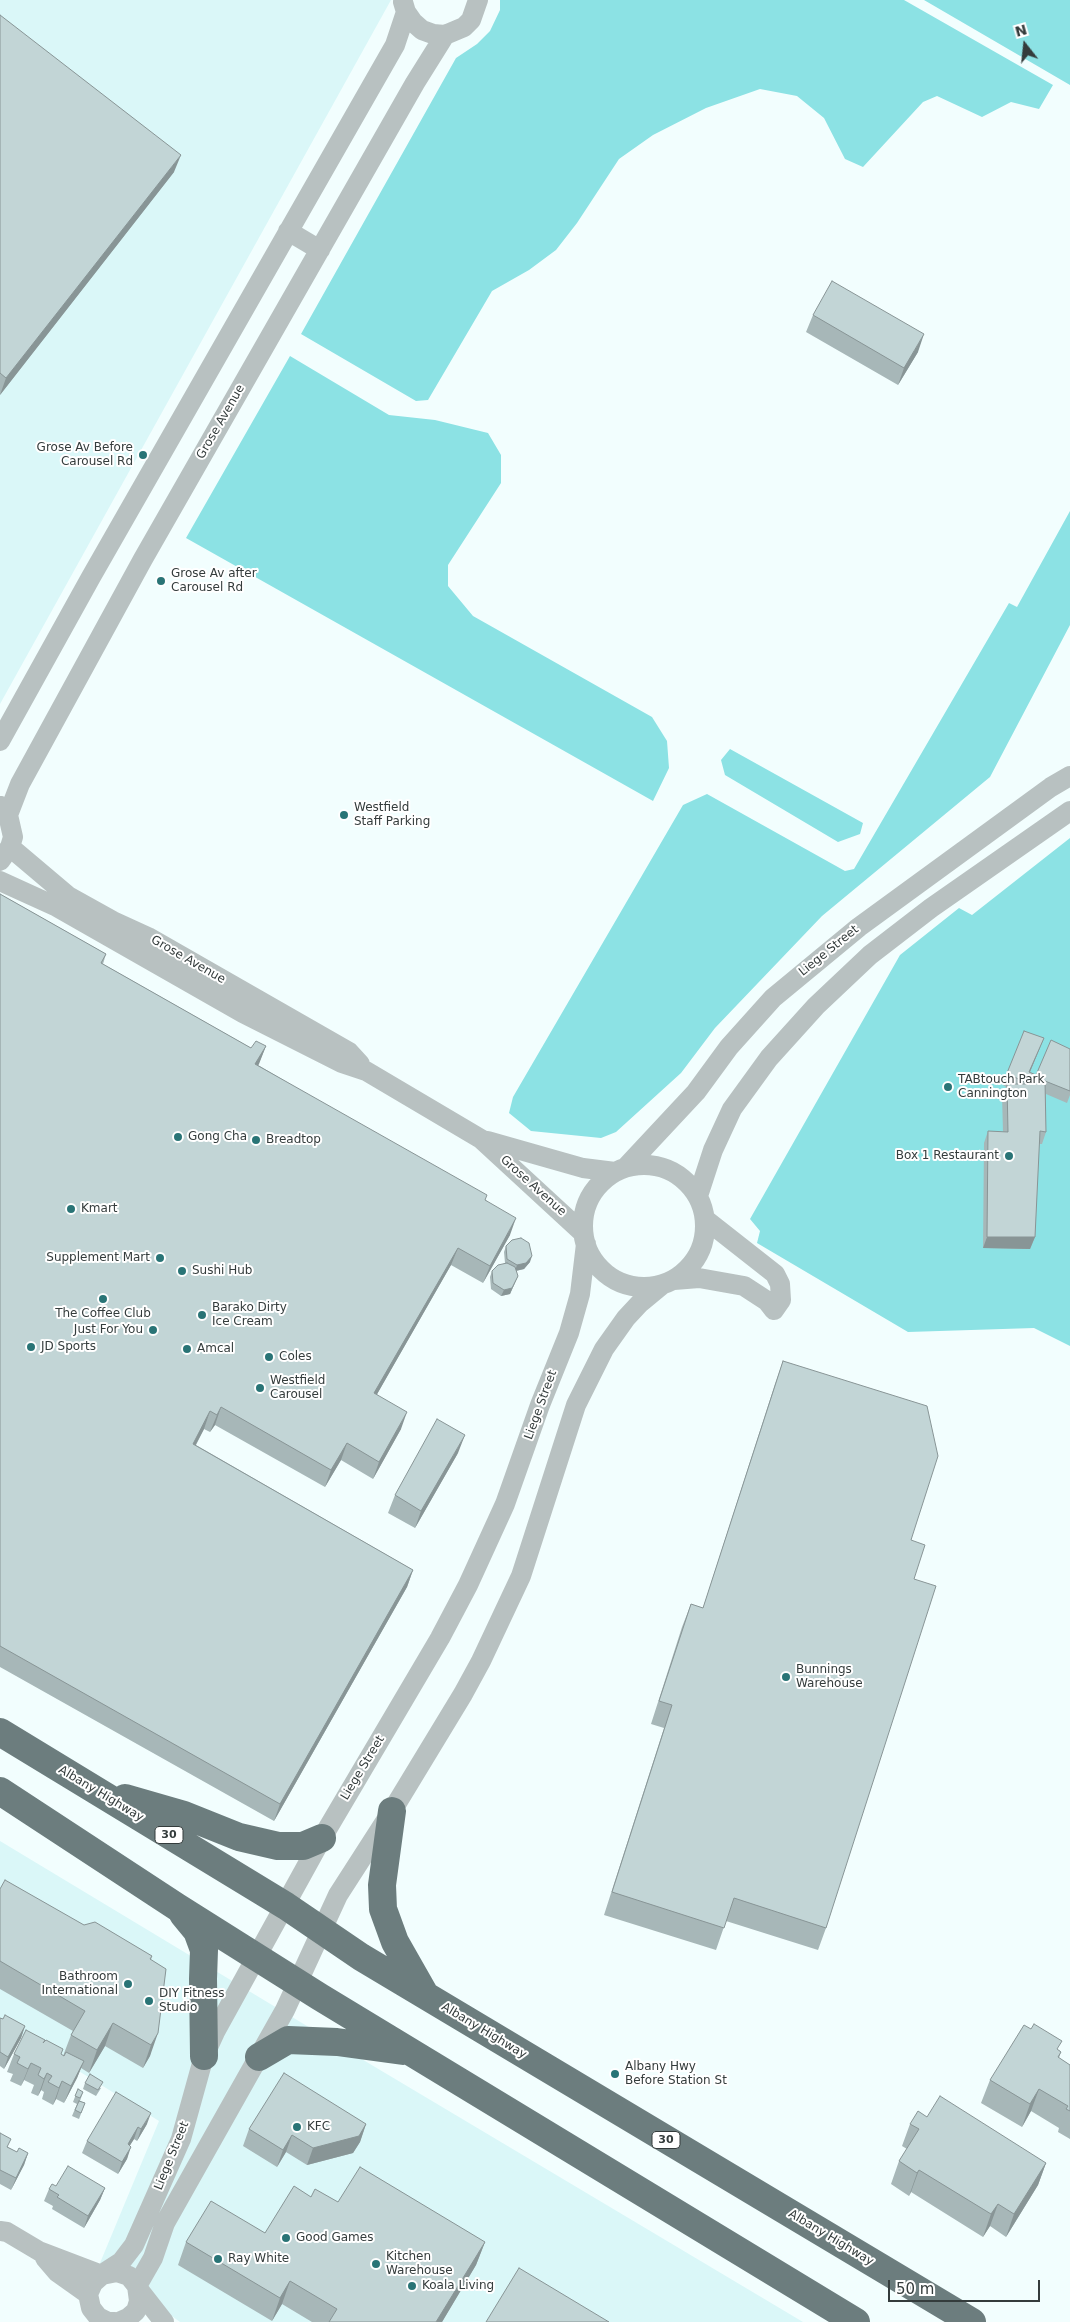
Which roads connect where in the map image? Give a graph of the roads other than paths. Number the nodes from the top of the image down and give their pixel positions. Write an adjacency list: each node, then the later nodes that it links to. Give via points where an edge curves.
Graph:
1 (478, 0): 3 (street, via 471,20)
2 (404, 6): 3 (street, via 412,22 422,30); 4 (street, via 395,45)
3 (445, 35): 5 (street, Grose Avenue)
4 (288, 231): 5 (street); 6 (street)
5 (320, 250): 8 (street, Grose Avenue)
6 (0, 741)
7 (1070, 776): 14 (street, Liege Street, via 859,927 773,998 729,1047 696,1092)
8 (4, 810): 10 (street, via 13,837)
9 (1070, 811): 15 (street, via 931,908 870,955 816,1006 769,1058 732,1109 713,1150)
10 (5, 854): 12 (street, Grose Avenue, via 68,896 148,937 349,1052)
11 (0, 881): 12 (street, Grose Avenue, via 57,908 243,1013 342,1063)
12 (366, 1071): 13 (street, Grose Avenue)
13 (481, 1139): 14 (street, Grose Avenue, via 574,1166); 17 (street, Grose Avenue)
14 (620, 1170): 15 (street, via 650,1165 667,1169 683,1178); 17 (street, via 598,1185 590,1198 585,1209)
15 (698, 1196): 16 (street)
16 (705, 1219): 18 (street, via 699,1254 684,1273); 18 (street, via 775,1274 782,1293 781,1300 774,1310 767,1301 744,1286 699,1278)
17 (585, 1238): 18 (street, via 597,1265 616,1280 639,1287); 23 (street, Liege Street, via 580,1294 569,1333 506,1504 440,1638)
18 (668, 1282): 22 (street, Liege Street, via 626,1318 600,1357 576,1405 521,1576 463,1694)
19 (0, 1732): 20 (highway, Albany Highway / 30)
20 (90, 1788): 23 (highway, via 184,1815 239,1837 278,1846 303,1846); 24 (highway, Albany Highway / 30)
21 (0, 1791): 25 (highway)
22 (392, 1810): 26 (street, Liege Street, via 338,1896); 29 (highway, via 382,1909 395,1942)
23 (322, 1838): 24 (street, Liege Street)
24 (286, 1906): 26 (highway, Albany Highway / 30); 27 (street, Liege Street)
25 (177, 1907): 27 (highway); 31 (highway, via 197,1931 204,1950)
26 (322, 1929): 28 (street, Liege Street); 29 (highway, Albany Highway / 30)
27 (258, 1958): 28 (highway); 31 (street, Liege Street)
28 (298, 1983): 30 (highway); 32 (street, Liege Street)
29 (425, 1996): 42 (highway, Albany Highway / 30)
30 (410, 2052): 32 (highway, via 337,2042 288,2040); 41 (highway)
31 (204, 2056): 35 (street, Liege Street, via 181,2139 134,2246 121,2262)
32 (259, 2057): 36 (street, Liege Street, via 165,2223)
33 (0, 2231): 34 (street)
34 (39, 2251): 35 (street); 37 (street)
35 (103, 2274): 36 (street, via 117,2272 129,2276); 37 (street, Liege Street, via 93,2283)
36 (138, 2288): 38 (street, Liege Street, via 136,2310); 40 (street)
37 (89, 2308): 39 (street, Liege Street)
38 (126, 2321): 39 (street, Liege Street)
39 (108, 2322)
40 (164, 2322)
41 (856, 2322)
42 (972, 2322)

